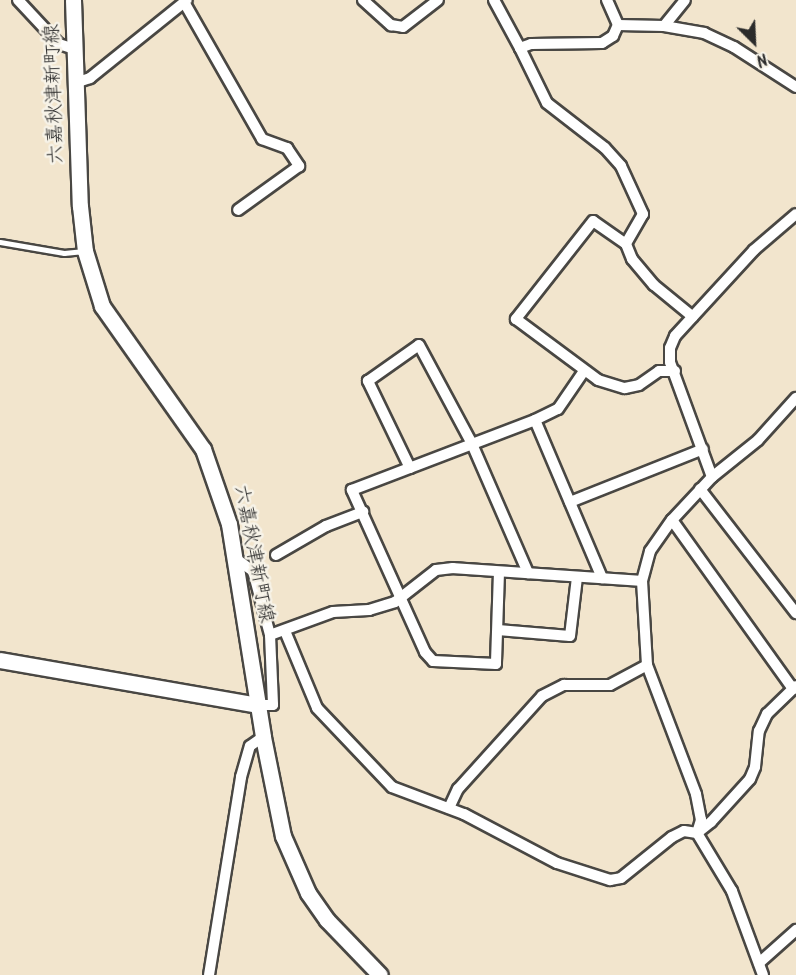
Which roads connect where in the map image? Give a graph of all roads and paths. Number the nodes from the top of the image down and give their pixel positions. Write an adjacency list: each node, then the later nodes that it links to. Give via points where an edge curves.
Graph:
1 (18, 0): 12 (street, via 59,44)
2 (73, 0): 12 (main road, 六嘉秋津新町線)
3 (363, 0): 4 (street, via 391,26 403,27)
4 (438, 0)
5 (494, 0): 11 (street)
6 (607, 0): 9 (street)
7 (685, 0): 10 (street)
8 (185, 1): 13 (street, via 90,78); 15 (street, via 262,139 287,148 299,166)
9 (618, 25): 10 (street); 11 (street, via 613,36 602,43 531,44)
10 (664, 26): 14 (street, via 704,33 724,42)
11 (520, 48): 18 (street, via 547,103 605,148 637,195 643,214)
12 (74, 49): 13 (main road, 六嘉秋津新町線)
13 (75, 83): 19 (main road, 六嘉秋津新町線)
14 (796, 87)
15 (238, 210)
16 (796, 213): 20 (street, via 754,250)
17 (0, 242): 19 (lane, via 64,253)
18 (626, 244): 20 (street, via 654,285); 21 (street, via 593,221 516,319)
19 (85, 251): 34 (main road, 六嘉秋津新町線, via 102,306 203,449 219,487)
20 (693, 317): 22 (street, via 670,348)
21 (584, 371): 22 (street, via 598,380 625,387 639,385 659,371); 24 (street, via 558,409)
22 (675, 371): 26 (street)
23 (796, 398): 28 (street, via 758,440)
24 (535, 420): 25 (street); 30 (street)
25 (472, 444): 27 (street); 27 (street, via 419,345 368,381); 36 (street)
26 (703, 449): 28 (street); 30 (street)
27 (410, 468): 31 (street, via 352,490)
28 (712, 477): 29 (street)
29 (700, 489): 32 (street); 41 (street)
30 (570, 502): 38 (street)
31 (363, 512): 33 (street, via 326,526); 40 (street)
32 (672, 520): 39 (street, via 650,551); 47 (street)
33 (276, 555)
34 (235, 558): 44 (street, via 253,571); 48 (main road, 六嘉秋津新町線)
35 (499, 572): 36 (street); 40 (street, via 436,570); 42 (street)
36 (528, 573): 37 (street)
37 (577, 577): 38 (street); 42 (street, via 570,636)
38 (602, 578): 39 (street)
39 (642, 581): 46 (street)
40 (403, 597): 42 (street, via 433,661 496,664); 43 (street, via 369,610 333,612)
41 (796, 613)
42 (498, 630)
43 (285, 631): 44 (street); 50 (street, via 317,708 392,787)
44 (270, 635): 48 (street, via 273,705)
45 (0, 660): 48 (main road)
46 (647, 665): 50 (street, via 610,685 564,685 542,696 458,789); 51 (street, via 696,794 700,820)
47 (795, 687): 51 (street, via 767,714 759,732 750,779)
48 (257, 705): 49 (main road, 六嘉秋津新町線)
49 (263, 737): 54 (street, via 250,747 241,777); 55 (main road, 六嘉秋津新町線, via 283,836 308,893 327,920)
50 (449, 808): 51 (street, via 557,864 610,880 621,878 672,837 684,831)
51 (697, 833): 53 (street, via 732,891)
52 (796, 930): 53 (street)
53 (759, 963): 56 (street)
54 (209, 975)
55 (380, 975)
56 (763, 975)

